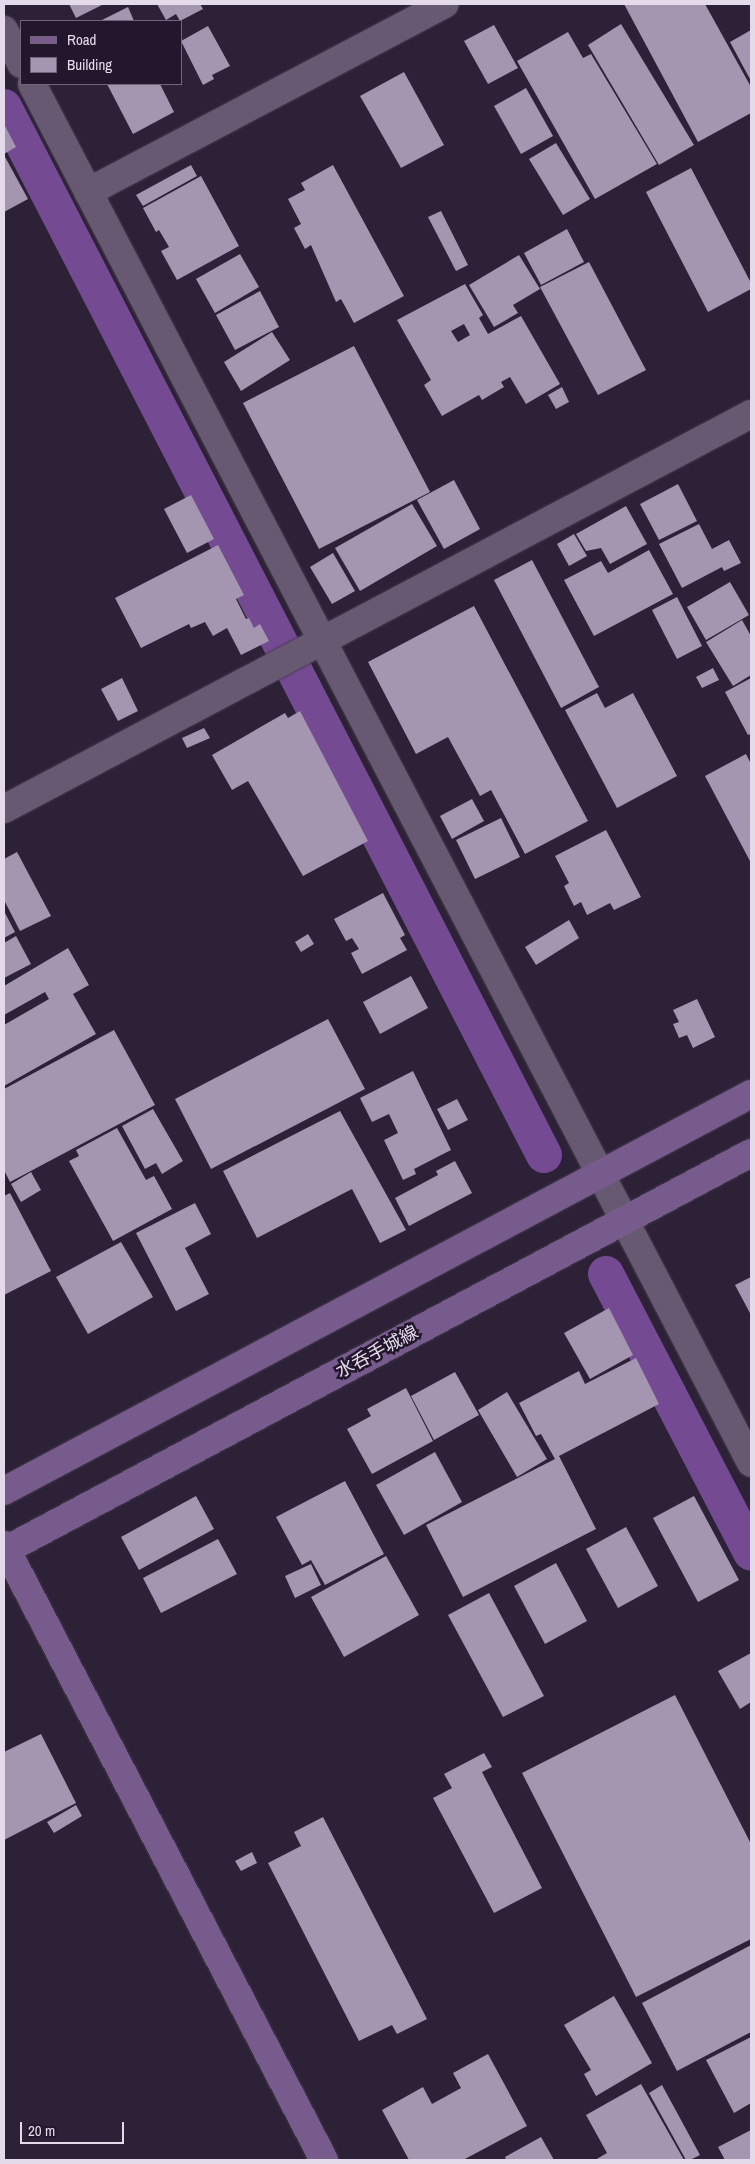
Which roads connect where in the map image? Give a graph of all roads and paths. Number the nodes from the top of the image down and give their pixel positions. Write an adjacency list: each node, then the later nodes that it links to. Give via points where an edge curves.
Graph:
1 (445, 4): 5 (street)
2 (4, 30): 3 (street)
3 (20, 62)
4 (33, 85): 5 (street)
5 (88, 192): 7 (street)
6 (751, 414): 7 (street)
7 (321, 639): 8 (street); 11 (street)
8 (4, 809)
9 (751, 1094): 11 (main road)
10 (751, 1153): 12 (main road, 水呑手城線)
11 (601, 1173): 12 (street); 14 (main road)
12 (626, 1219): 13 (street); 15 (main road, 水呑手城線)
13 (751, 1463)
14 (4, 1491)
15 (4, 1549): 16 (main road)
16 (324, 2160)

